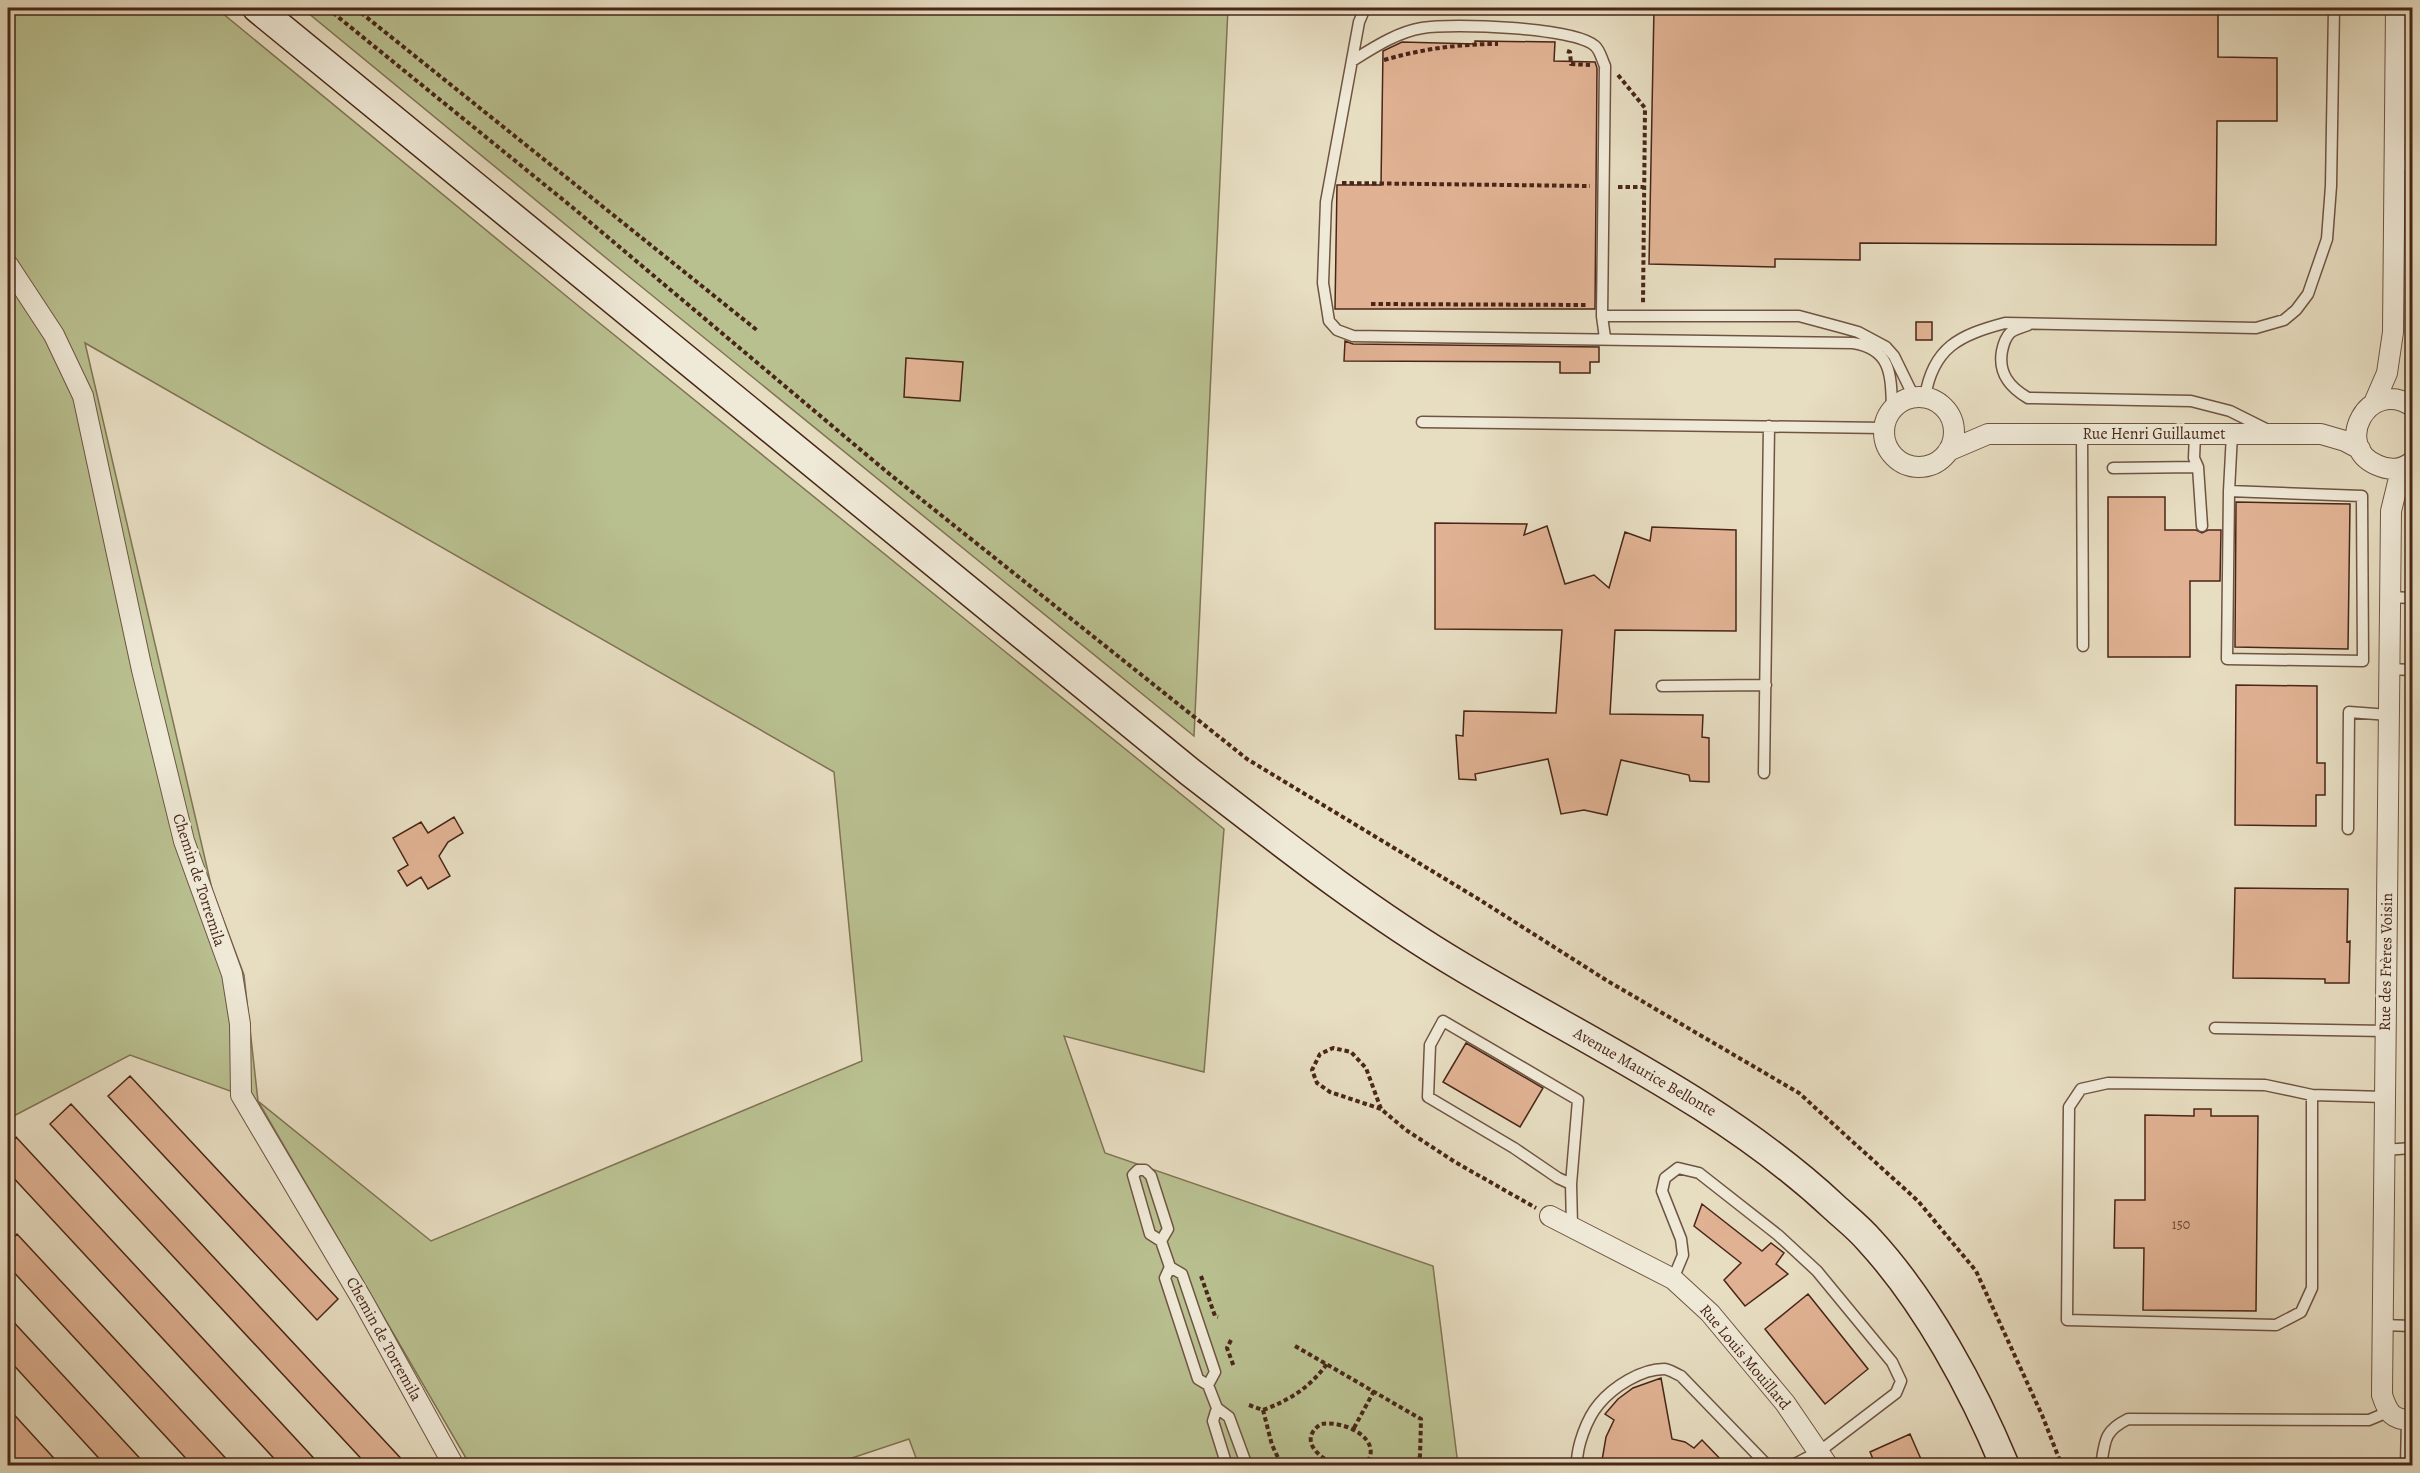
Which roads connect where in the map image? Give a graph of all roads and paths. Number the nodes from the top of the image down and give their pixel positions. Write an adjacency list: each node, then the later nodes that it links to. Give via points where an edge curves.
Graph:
1 (257, 8): 98 (main road, Avenue Maurice Bellonte, via 1190,772 1350,894 1460,966 1724,1119 1809,1184 1870,1240 1929,1318 1987,1423)
2 (327, 8): 99 (path, via 572,207 887,472 1247,759 1606,980 1799,1093 1918,1201 1976,1271)
3 (355, 8): 20 (path)
4 (1365, 8): 9 (lane)
5 (2334, 8): 19 (lane, via 2331,186 2326,238 2308,294 2296,310 2284,320 2256,328)
6 (2396, 8): 12 (street)
7 (1502, 44): 10 (path, via 1422,49)
8 (1560, 48): 11 (path, via 1570,52 1571,64)
9 (1352, 61): 11 (lane, via 1375,46 1422,28 1529,29 1587,41 1597,47); 13 (lane)
10 (1375, 63)
11 (1605, 66): 14 (lane); 15 (path, via 1613,68 1645,108)
12 (2403, 164): 22 (street)
13 (1329, 183): 14 (path); 21 (lane, via 1323,283 1326,311 1337,330 1353,336)
14 (1603, 187): 15 (path); 18 (lane)
15 (1644, 187): 18 (path, via 1643,307)
16 (8, 265): 88 (street, Chemin de Torremila, via 54,334 82,396 184,842 231,974 240,1024 241,1095 363,1301)
17 (1371, 304): 18 (path)
18 (1602, 311): 21 (lane); 23 (lane, via 1799,316 1840,327 1886,347)
19 (2032, 323): 23 (lane, via 2006,323 1979,330 1948,347); 36 (lane, via 2010,333 2000,362 2005,379 2028,398 2191,401 2230,411)
20 (758, 331)
21 (1605, 338): 26 (lane, via 1865,345 1886,362 1891,377)
22 (2392, 349): 24 (street); 25 (street)
23 (1919, 397): 26 (street, via 1898,403); 27 (street, via 1944,407)
24 (2374, 403): 25 (street, via 2392,398); 28 (street)
25 (2411, 405)
26 (1892, 409): 31 (street)
27 (1950, 416): 32 (street, Rue Henri Guillaumet); 38 (street, via 1954,433)
28 (2360, 419): 37 (street, Rue Henri Guillaumet); 39 (street, via 2357,439)
29 (1422, 422): 30 (lane)
30 (1769, 426): 31 (lane); 51 (lane)
31 (1884, 428): 38 (street, via 1887,448 1912,467 1933,464)
32 (1988, 434): 33 (street, Rue Henri Guillaumet); 38 (street, Rue Henri Guillaumet)
33 (2082, 434): 34 (street, Rue Henri Guillaumet); 48 (lane)
34 (2195, 434): 35 (street, Rue Henri Guillaumet); 41 (lane, via 2194,458)
35 (2232, 434): 36 (street, Rue Henri Guillaumet); 43 (lane)
36 (2276, 434): 37 (street, Rue Henri Guillaumet)
37 (2321, 434): 39 (street, Rue Henri Guillaumet, via 2345,441)
38 (1948, 451)
39 (2366, 456): 40 (street, Rue Henri Guillaumet, via 2384,468); 44 (street, Rue des Frères Voisin, via 2383,479)
40 (2409, 464): 44 (street, Rue des Frères Voisin, via 2399,478)
41 (2198, 467): 42 (lane); 45 (lane)
42 (2113, 468)
43 (2229, 491): 43 (lane, via 2227,659 2363,662 2362,496)
44 (2391, 511): 46 (street, Rue des Frères Voisin)
45 (2202, 526)
46 (2389, 597): 47 (lane); 49 (street, Rue des Frères Voisin)
47 (2412, 598)
48 (2083, 646)
49 (2389, 669): 50 (lane); 53 (street, Rue des Frères Voisin)
50 (2412, 670)
51 (1766, 685): 52 (lane); 54 (lane)
52 (1662, 686)
53 (2389, 715): 55 (lane, via 2349,712); 57 (street, Rue des Frères Voisin)
54 (1764, 773)
55 (2348, 829)
56 (2215, 1028): 57 (lane)
57 (2385, 1031): 59 (street, Rue des Frères Voisin)
58 (2312, 1095): 58 (lane, via 2265,1085 2108,1083 2081,1089 2069,1107 2067,1320 2276,1325 2301,1312 2313,1287); 59 (lane)
59 (2385, 1097): 61 (street, Rue des Frères Voisin)
60 (1381, 1109): 60 (path, via 1366,1068 1351,1052 1333,1048 1320,1054 1312,1070 1317,1083 1330,1092); 64 (path, via 1455,1162)
61 (2384, 1149): 62 (lane); 71 (street, Rue des Frères Voisin)
62 (2412, 1149)
63 (1572, 1184): 63 (lane, via 1578,1100 1443,1021 1430,1045 1428,1097); 65 (lane)
64 (1550, 1215): 65 (street, Rue Louis Mouillard)
65 (1572, 1226): 69 (street, Rue Louis Mouillard)
66 (1161, 1241): 66 (lane, via 1168,1229 1150,1176 1145,1170 1138,1170 1132,1175 1150,1234); 67 (lane)
67 (1170, 1267): 77 (lane, via 1165,1278 1198,1378); 77 (lane, via 1182,1274 1215,1372)
68 (1201, 1276): 70 (path)
69 (1673, 1279): 85 (street, Rue Louis Mouillard, via 1710,1312 1785,1403); 85 (lane, via 1683,1255 1662,1191 1665,1178 1678,1168 1699,1173 1817,1271 1893,1362 1901,1381 1896,1393)
70 (1218, 1317)
71 (2382, 1325): 72 (lane); 82 (street, Rue des Frères Voisin, via 2382,1395)
72 (2412, 1326)
73 (1231, 1340): 76 (path, via 1227,1348)
74 (1295, 1346): 75 (path)
75 (1327, 1364): 78 (path); 81 (path, via 1300,1393)
76 (1234, 1367)
77 (1208, 1385): 80 (lane)
78 (1374, 1391): 84 (path); 94 (path, via 1421,1419 1420,1456)
79 (1249, 1405): 81 (path)
80 (1217, 1408): 89 (lane, via 1213,1421); 90 (lane, via 1229,1417)
81 (1263, 1410): 91 (path)
82 (2388, 1412): 83 (street); 100 (lane, via 2369,1420 2128,1419 2111,1428 2104,1441)
83 (2410, 1420): 101 (lane)
84 (1354, 1428): 86 (path, via 1330,1423 1315,1428 1310,1439); 87 (path, via 1369,1445)
85 (1824, 1458): 97 (lane)
86 (1321, 1459): 92 (path); 93 (path)
87 (1367, 1465)
88 (454, 1466)
89 (1227, 1466)
90 (1247, 1466)
91 (1282, 1466)
92 (1312, 1466)
93 (1338, 1466)
94 (1415, 1466)
95 (1577, 1466): 96 (lane, via 1588,1423 1599,1404 1640,1374 1665,1369 1681,1376)
96 (1768, 1466)
97 (1791, 1466)
98 (2005, 1466)
99 (2062, 1466)
100 (2101, 1466)
101 (2406, 1466)

